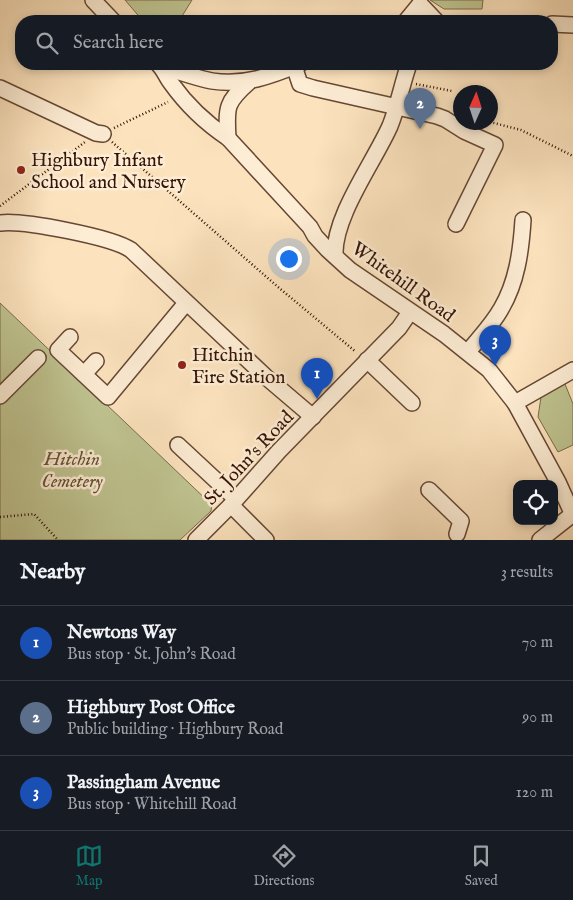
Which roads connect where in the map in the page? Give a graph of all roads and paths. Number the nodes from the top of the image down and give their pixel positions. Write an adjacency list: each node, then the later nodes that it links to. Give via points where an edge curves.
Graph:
1 (93, 0): 3 (street)
2 (420, 2): 4 (street); 5 (street); 6 (street)
3 (107, 15)
4 (410, 15)
5 (421, 15)
6 (431, 15)
7 (558, 24): 8 (street)
8 (573, 25)
9 (163, 70): 18 (street, Whitehill Road, via 170,83)
10 (179, 70): 14 (street, via 213,81)
11 (283, 70): 14 (street)
12 (298, 70): 17 (street, via 300,84)
13 (405, 70): 16 (path); 17 (street)
14 (249, 82): 21 (street, via 235,95 228,108)
15 (0, 88): 20 (street)
16 (452, 91)
17 (397, 107): 25 (street); 27 (street, via 445,119 495,145)
18 (195, 110): 20 (path, via 176,101 167,102); 21 (street, Whitehill Road)
19 (498, 124): 22 (path, via 521,130)
20 (99, 134): 23 (path); 35 (path)
21 (228, 138): 28 (street, Whitehill Road)
22 (573, 156)
23 (0, 206)
24 (523, 220): 33 (street, via 521,248 509,291 501,309)
25 (340, 222): 28 (street, via 331,228); 29 (street, via 335,243)
26 (0, 223): 30 (street, via 19,223 124,245)
27 (456, 224)
28 (310, 227): 29 (street, Whitehill Road)
29 (336, 256): 31 (street, Whitehill Road, via 350,270)
30 (186, 302): 38 (street, via 108,397); 42 (street)
31 (410, 312): 33 (street, Whitehill Road); 35 (street, St. John's Road)
32 (70, 337): 38 (street, via 58,350)
33 (468, 352): 40 (street, Whitehill Road, via 489,370)
34 (38, 358): 39 (street)
35 (367, 360): 41 (street); 42 (street, St. John's Road)
36 (96, 361): 38 (street)
37 (573, 370): 40 (street)
38 (84, 374)
39 (0, 396)
40 (515, 402): 46 (street, Whitehill Road)
41 (412, 403)
42 (313, 418): 45 (street, St. John's Road)
43 (178, 445): 45 (street)
44 (429, 490): 48 (street, via 461,521)
45 (233, 502): 50 (street, St. John's Road); 51 (street)
46 (573, 514): 52 (street)
47 (0, 517): 49 (path, via 34,514)
48 (458, 538)
49 (58, 540)
50 (196, 540)
51 (266, 540)
52 (540, 540)

